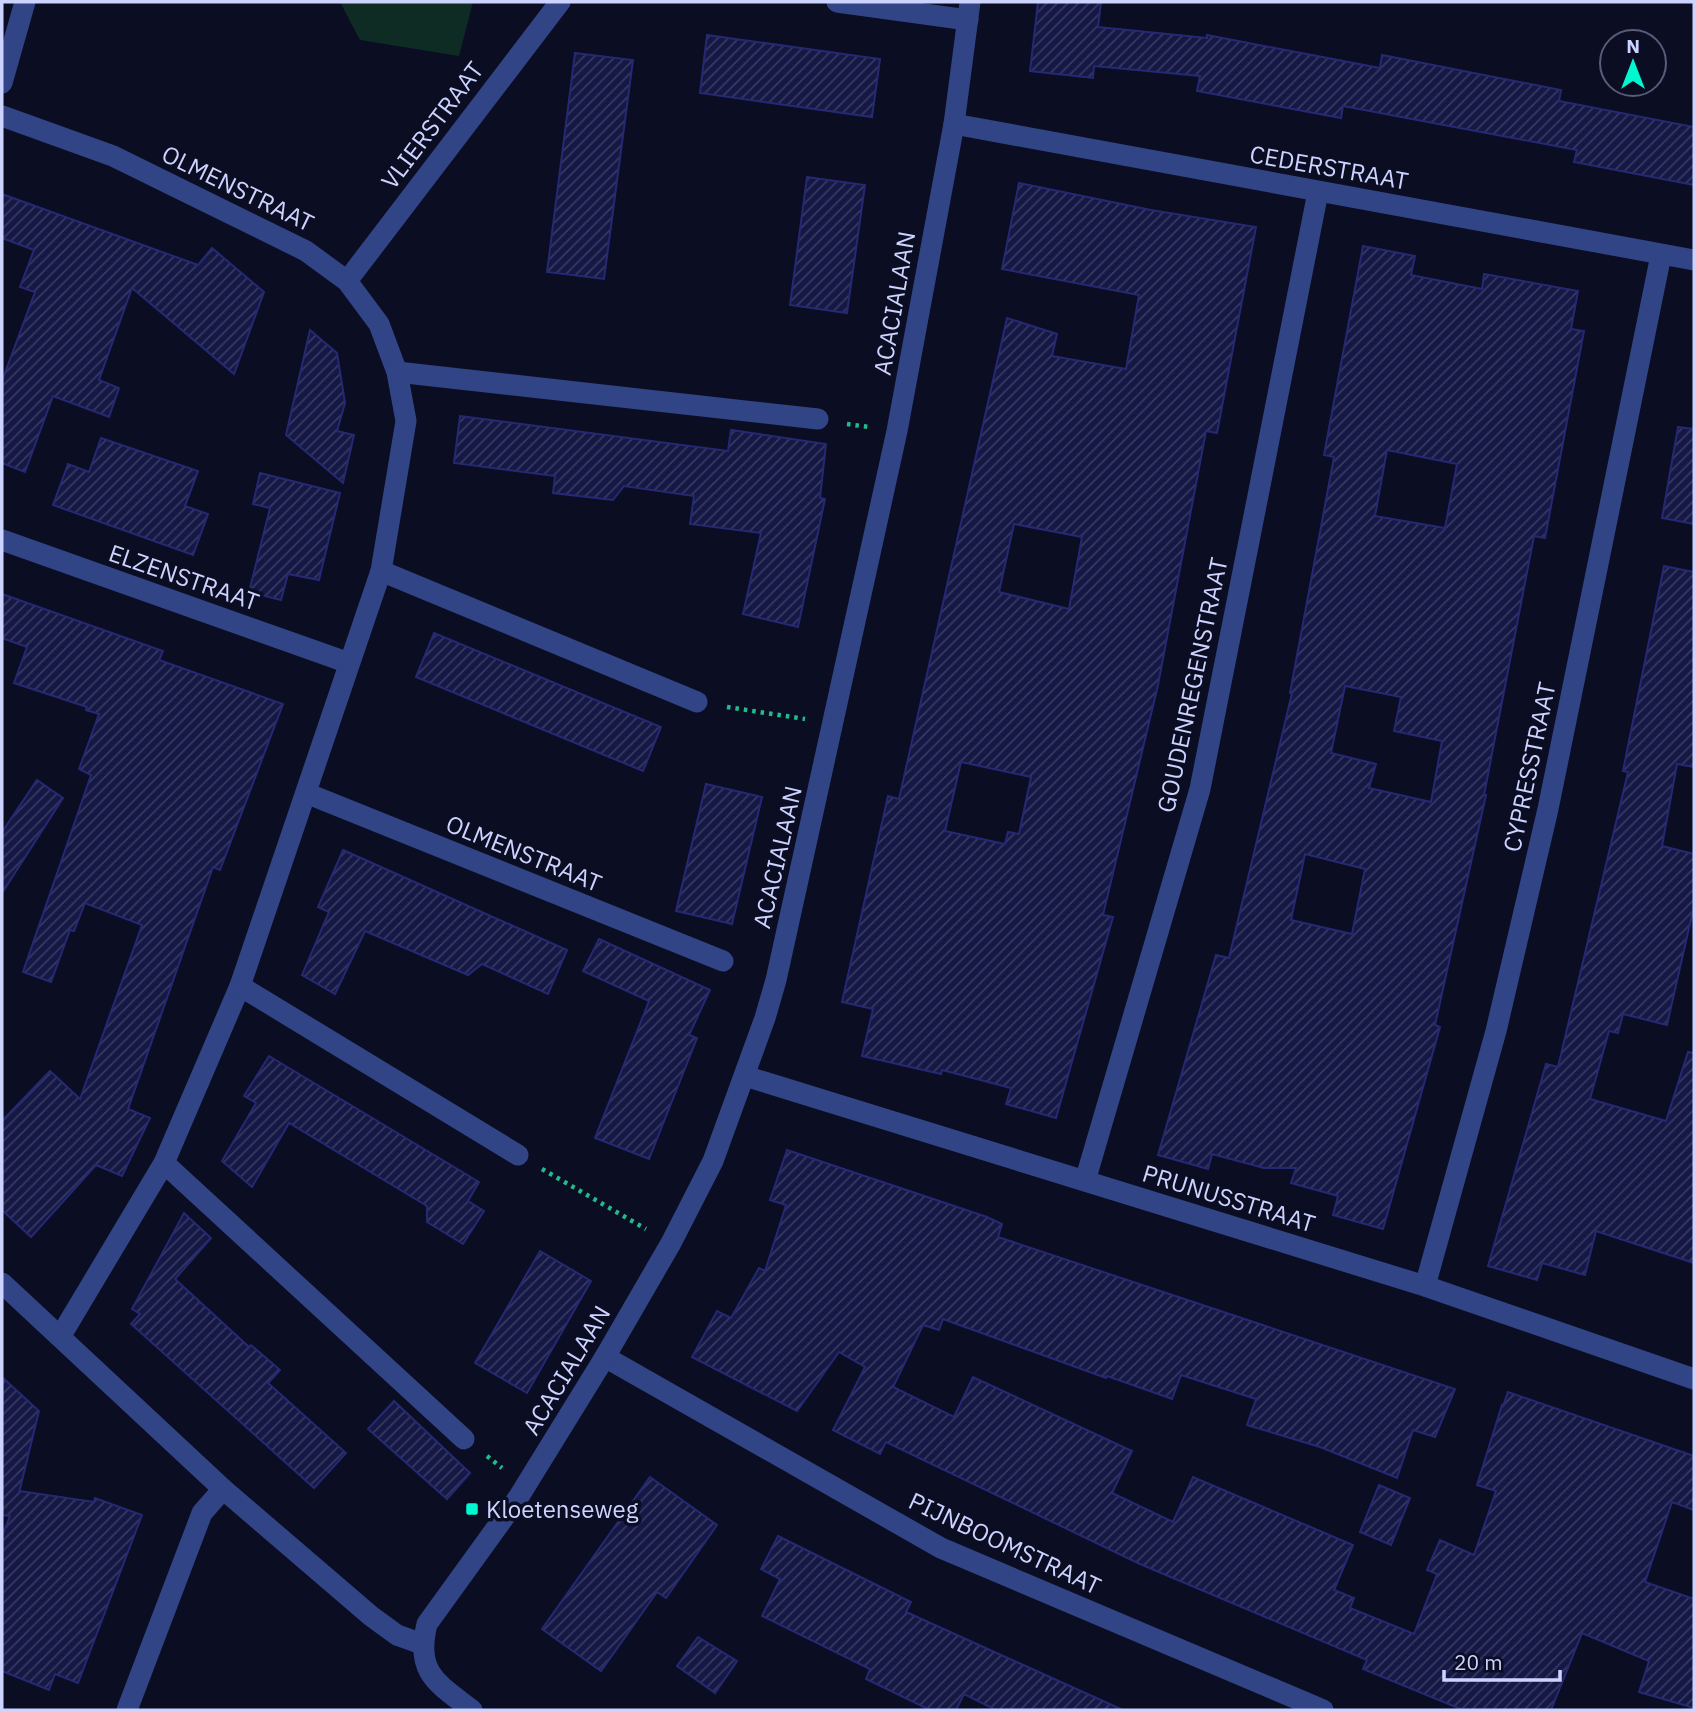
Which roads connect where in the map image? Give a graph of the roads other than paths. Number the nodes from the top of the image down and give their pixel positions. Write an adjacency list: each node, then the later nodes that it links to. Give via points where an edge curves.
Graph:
1 (25, 2): 5 (street)
2 (560, 2): 11 (street, VLIERSTRAAT)
3 (837, 2): 4 (street)
4 (969, 11): 7 (street, ACACIALAAN)
5 (2, 83)
6 (2, 116): 11 (street, OLMENSTRAAT, via 113,156 306,251)
7 (954, 124): 8 (street, CEDERSTRAAT); 21 (street, ACACIALAAN, via 897,431 834,724 776,980)
8 (1318, 192): 9 (street, CEDERSTRAAT); 24 (street, GOUDENREGENSTRAAT, via 1199,789)
9 (1661, 255): 10 (street, CEDERSTRAAT); 26 (street, CYPRESSTRAAT, via 1545,822 1496,1031)
10 (1694, 260)
11 (347, 281): 12 (street, OLMENSTRAAT, via 379,324)
12 (397, 372): 13 (street); 15 (street, OLMENSTRAAT, via 406,421)
13 (818, 419)
14 (2, 540): 16 (street, ELZENSTRAAT)
15 (381, 571): 16 (street, OLMENSTRAAT); 17 (street)
16 (349, 663): 18 (street, OLMENSTRAAT)
17 (697, 702)
18 (306, 793): 19 (street, OLMENSTRAAT); 20 (street, OLMENSTRAAT)
19 (723, 961)
20 (240, 986): 22 (street); 23 (street, OLMENSTRAAT)
21 (745, 1076): 24 (street, PRUNUSSTRAAT); 28 (street, ACACIALAAN, via 713,1161)
22 (518, 1155)
23 (164, 1163): 27 (street, OLMENSTRAAT); 30 (street)
24 (1085, 1181): 26 (street, PRUNUSSTRAAT)
25 (2, 1283): 27 (street)
26 (1425, 1286): 29 (street, PRUNUSSTRAAT)
27 (60, 1337): 31 (street)
28 (605, 1357): 32 (street, ACACIALAAN, via 525,1486 426,1624); 35 (street, PIJNBOOMSTRAAT, via 941,1548)
29 (1694, 1379)
30 (464, 1439)
31 (223, 1489): 32 (street, via 371,1616 397,1635); 33 (street, via 202,1513)
32 (422, 1644): 34 (street, via 425,1666 439,1684)
33 (127, 1710)
34 (472, 1710)
35 (1323, 1710)

